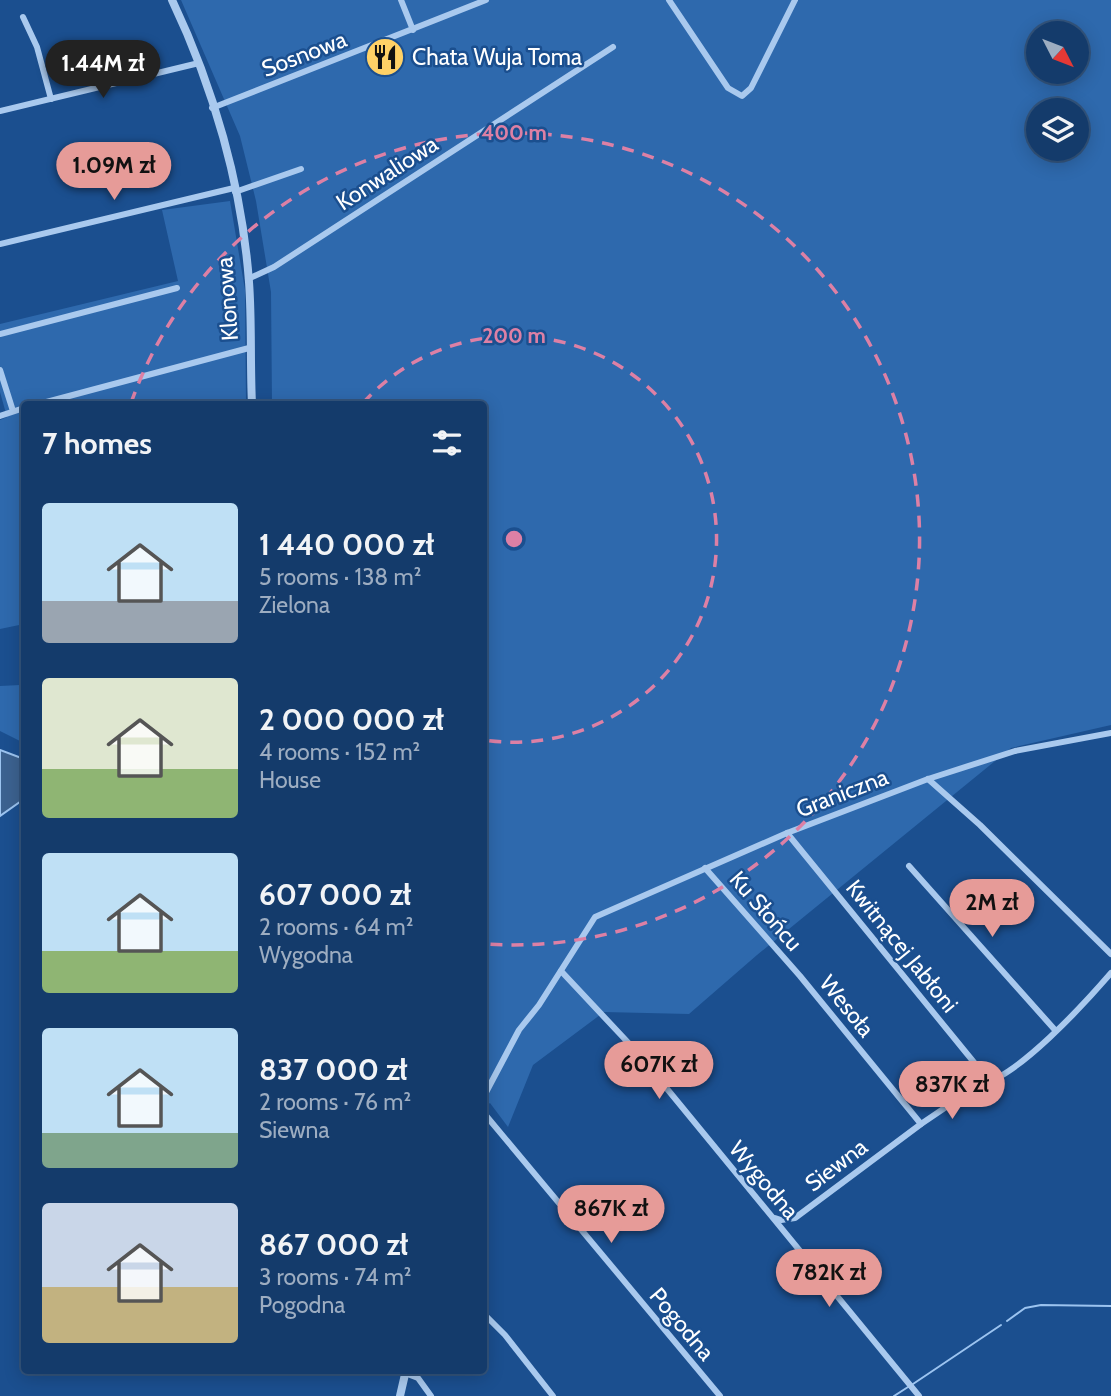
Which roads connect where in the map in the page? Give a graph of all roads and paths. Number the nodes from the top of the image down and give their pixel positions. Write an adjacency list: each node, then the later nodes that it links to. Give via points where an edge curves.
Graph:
1 (172, 0): 10 (street, Klonowa)
2 (401, 0): 8 (street)
3 (486, 0): 8 (street, Sosnowa)
4 (681, 0): 6 (street)
5 (795, 0): 6 (street, via 751,88 742,96 728,88)
6 (671, 3)
7 (23, 17): 11 (street, via 37,47)
8 (413, 30): 12 (street, Sosnowa)
9 (613, 47): 17 (street, Konwaliowa, via 274,267)
10 (199, 63): 11 (street); 12 (street, Klonowa)
11 (51, 99): 13 (street)
12 (212, 108): 15 (street, Klonowa)
13 (0, 111)
14 (301, 169): 15 (street)
15 (235, 190): 16 (street); 17 (street, Klonowa)
16 (0, 244)
17 (248, 278): 20 (street, Klonowa)
18 (177, 288): 19 (street)
19 (0, 334)
20 (249, 348): 22 (street); 23 (street, Klonowa)
21 (0, 370): 25 (street)
22 (50, 401)
23 (252, 401)
24 (21, 409): 25 (street)
25 (13, 411): 26 (street)
26 (0, 416)
27 (1111, 733): 28 (street, Graniczna, via 1015,751)
28 (928, 779): 29 (street, Graniczna); 32 (street)
29 (787, 832): 31 (street, Graniczna); 37 (street, Kwitnącej Jabłoni)
30 (909, 866): 36 (street)
31 (705, 868): 33 (street, Graniczna, via 595,917); 35 (street, Ku Słońcu)
32 (1111, 954)
33 (561, 971): 38 (street, via 519,1030); 41 (street, Wygodna, via 636,1051)
34 (1111, 973): 36 (street, Siewna)
35 (800, 976): 40 (street, Wesoła)
36 (1055, 1030): 37 (street, Siewna)
37 (990, 1082): 40 (street, Siewna)
38 (487, 1090)
39 (487, 1117): 48 (street, Pogodna)
40 (921, 1124): 41 (street, Siewna, via 795,1218)
41 (774, 1217): 49 (street, Wygodna)
42 (487, 1317): 47 (street)
43 (405, 1374): 45 (street)
44 (409, 1374): 46 (street)
45 (400, 1396)
46 (431, 1396)
47 (553, 1396)
48 (720, 1396)
49 (919, 1396)

